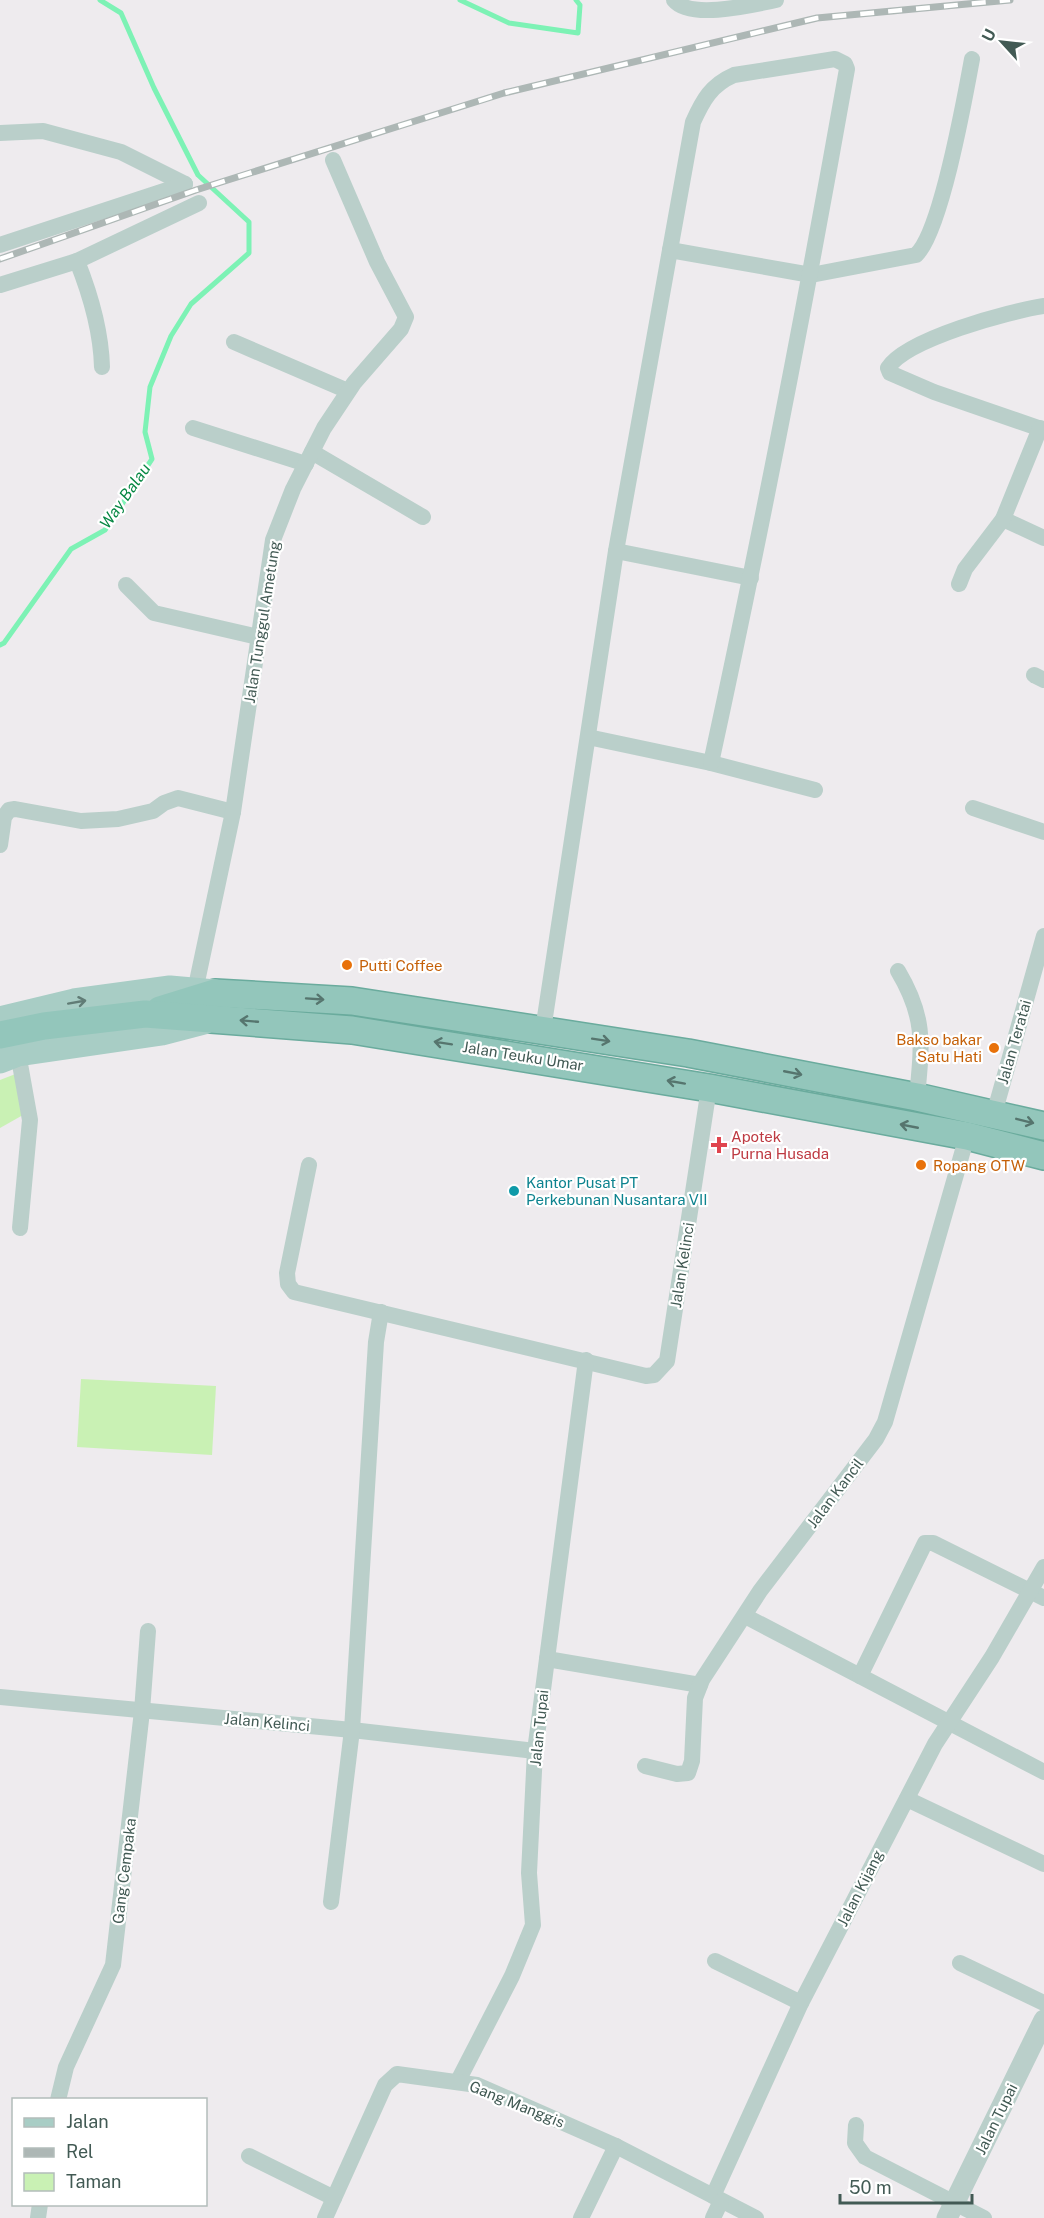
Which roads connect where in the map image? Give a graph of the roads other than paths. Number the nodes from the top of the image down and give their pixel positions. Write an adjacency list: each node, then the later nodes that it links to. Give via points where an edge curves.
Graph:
1 (674, 0): 2 (street, via 686,9 731,8)
2 (776, 0)
3 (972, 59): 10 (street, via 953,154 922,249 909,258)
4 (0, 133): 7 (street, via 43,132 121,152 185,184)
5 (333, 159): 15 (street, Jalan Tunggul Ametung, via 376,262 406,317 401,329)
6 (199, 203): 9 (street)
7 (0, 245)
8 (670, 250): 10 (street); 10 (street, via 693,122 705,96 719,82 734,75 835,59 847,69); 22 (street)
9 (77, 261): 11 (street); 14 (street, via 91,297)
10 (811, 275): 23 (street)
11 (0, 285)
12 (1044, 306): 17 (street, via 960,328 921,345 888,368 890,373 934,392)
13 (234, 342): 15 (street)
14 (102, 367)
15 (348, 392): 18 (street, Jalan Tunggul Ametung)
16 (193, 428): 18 (street)
17 (1042, 429): 20 (street)
18 (309, 458): 19 (street); 26 (street, Jalan Tunggul Ametung, via 273,540)
19 (423, 517)
20 (1003, 519): 21 (street); 24 (street, via 965,569)
21 (1044, 538)
22 (616, 551): 23 (street); 27 (street)
23 (751, 579): 28 (street)
24 (959, 584)
25 (126, 585): 26 (street, via 154,613)
26 (258, 637): 31 (street, Jalan Tunggul Ametung)
27 (588, 737): 28 (street); 39 (street)
28 (711, 763): 29 (street)
29 (815, 790)
30 (973, 808): 33 (street)
31 (233, 812): 32 (street, via 178,798 153,811 118,819 81,821 15,809 9,810); 37 (street, Jalan Tunggul Ametung)
32 (2, 824): 34 (street)
33 (1044, 832)
34 (0, 845)
35 (1044, 936): 43 (street, Jalan Teratai)
36 (898, 971): 42 (street, via 914,998 919,1018)
37 (200, 1004): 38 (main road, Jalan Teuku Umar, one-way to 37, via 74,1002 170,989); 39 (highway, Jalan Teuku Umar, one-way to 39, via 352,1001); 40 (highway, via 44,1026); 40 (main road, Jalan Teuku Umar, via 162,1032); 41 (highway, Jalan Teuku Umar, one-way to 37)
38 (0, 1020)
39 (543, 1030): 42 (highway, Jalan Teuku Umar, one-way to 42)
40 (6, 1050): 48 (street, via 30,1120)
41 (709, 1088): 45 (highway, Jalan Teuku Umar, one-way to 41); 50 (street, Jalan Kelinci, via 669,1351 661,1370 646,1376)
42 (917, 1097): 43 (highway, Jalan Teuku Umar)
43 (994, 1114): 44 (highway, Jalan Teuku Umar, one-way to 44)
44 (1044, 1126)
45 (967, 1137): 46 (highway, Jalan Teuku Umar); 53 (street, Jalan Kancil, via 885,1422)
46 (1044, 1155)
47 (309, 1165): 49 (street, via 288,1284 294,1292 307,1297)
48 (20, 1228)
49 (381, 1312): 50 (street); 61 (street)
50 (586, 1359): 55 (street, Jalan Tupai)
51 (1044, 1567): 52 (street, Jalan Kijang)
52 (1037, 1595): 56 (street, via 928,1542 923,1545); 60 (street, Jalan Kijang)
53 (745, 1616): 56 (street); 57 (street, Jalan Kancil)
54 (148, 1631): 59 (street, Gang Cempaka)
55 (547, 1659): 57 (street); 62 (street, Jalan Tupai)
56 (860, 1676): 60 (street)
57 (700, 1685): 63 (street, via 695,1698 688,1773)
58 (0, 1697): 59 (street, Jalan Kelinci)
59 (142, 1711): 61 (street, Jalan Kelinci); 74 (street, Gang Cempaka, via 113,1965 66,2067)
60 (951, 1722): 64 (street); 65 (street, Jalan Kijang)
61 (352, 1730): 62 (street, Jalan Kelinci); 67 (street)
62 (535, 1752): 73 (street, Jalan Tupai, via 529,1874 532,1925 507,1986)
63 (645, 1766)
64 (1044, 1772)
65 (907, 1799): 66 (street); 70 (street, Jalan Kijang)
66 (1044, 1864)
67 (331, 1902)
68 (715, 1961): 70 (street)
69 (960, 1963): 71 (street)
70 (801, 2003): 79 (street, Jalan Kijang)
71 (1044, 2003)
72 (1044, 2020): 80 (street, Jalan Tupai)
73 (458, 2081): 76 (street, Gang Manggis, via 477,2085); 78 (street, Gang Manggis, via 397,2074 389,2079)
74 (58, 2098)
75 (856, 2125): 80 (street, via 855,2143 865,2157)
76 (616, 2146): 79 (street, Gang Manggis); 82 (street)
77 (249, 2156): 78 (street)
78 (334, 2198): 81 (street, Gang Manggis)
79 (717, 2198): 83 (street, Jalan Kijang); 84 (street, Gang Manggis)
80 (951, 2211): 85 (street)
81 (325, 2218)
82 (581, 2218)
83 (712, 2218)
84 (756, 2218)
85 (984, 2218)

